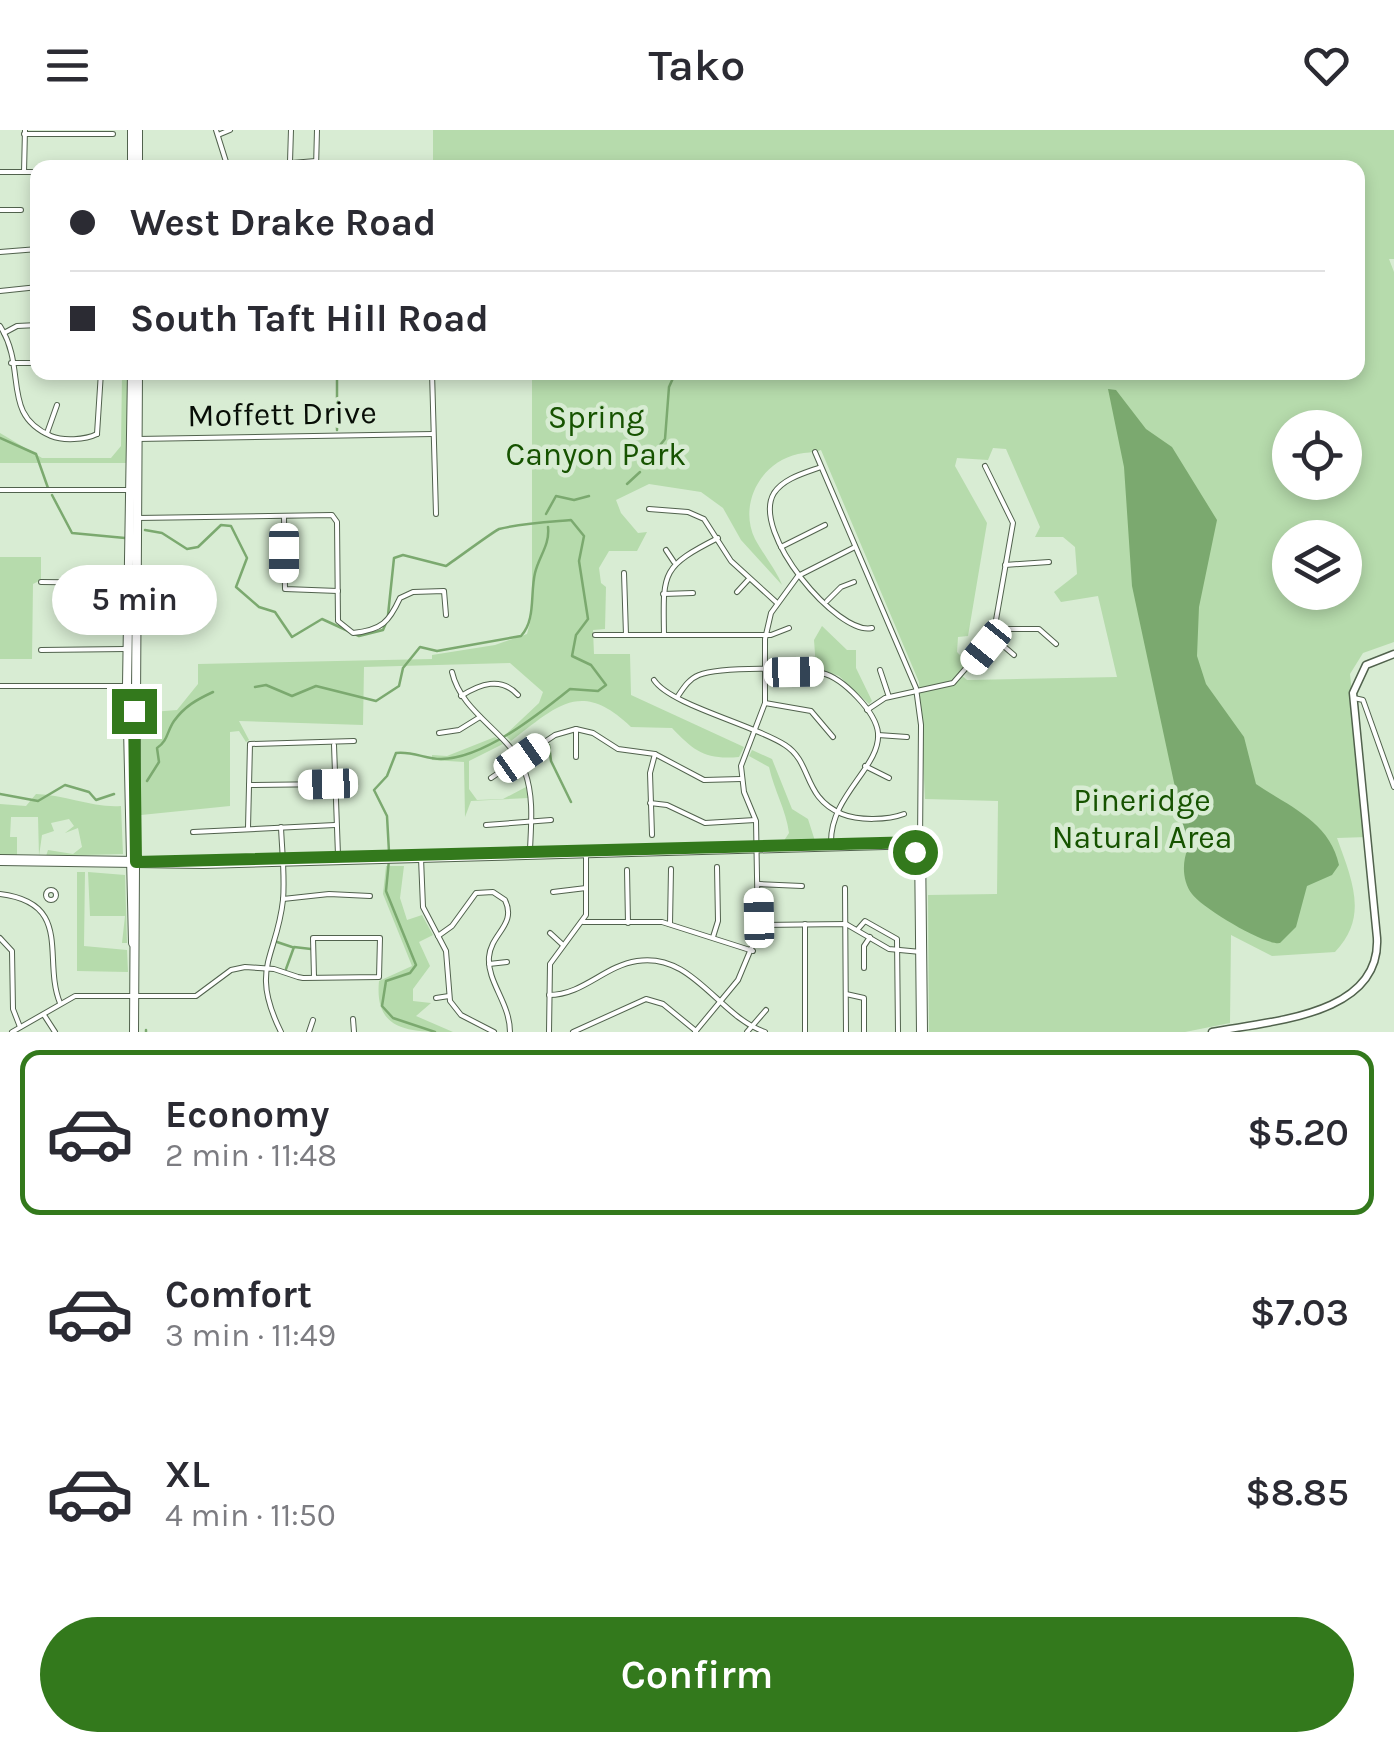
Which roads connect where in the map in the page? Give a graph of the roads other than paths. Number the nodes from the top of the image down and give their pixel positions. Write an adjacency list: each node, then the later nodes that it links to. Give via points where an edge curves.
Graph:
1 (135, 130): 8 (main road)
2 (230, 130): 6 (street)
3 (292, 130): 10 (street)
4 (318, 130): 11 (street)
5 (24, 132): 7 (street); 13 (street)
6 (217, 133): 9 (street)
7 (113, 134)
8 (135, 160)
9 (225, 160)
10 (290, 160)
11 (316, 160)
12 (0, 172): 13 (street)
13 (24, 172): 14 (street)
14 (30, 172)
15 (0, 210): 16 (street)
16 (21, 210)
17 (30, 249): 18 (street)
18 (0, 252)
19 (30, 287): 20 (street)
20 (0, 292)
21 (30, 325): 23 (street)
22 (0, 326): 23 (street)
23 (4, 332): 24 (street)
24 (11, 363): 25 (street); 30 (street)
25 (30, 363)
26 (100, 380): 32 (street, via 99,436)
27 (135, 380): 34 (main road)
28 (432, 380): 33 (street)
29 (57, 405): 32 (street)
30 (12, 408)
31 (16, 415): 32 (street)
32 (46, 434)
33 (433, 434): 34 (street, Moffett Drive); 41 (street)
34 (135, 439): 39 (main road); 43 (main road)
35 (816, 452): 37 (street)
36 (985, 466): 51 (street, via 1012,523)
37 (821, 467): 46 (street); 47 (street, via 788,480 772,496 769,516)
38 (0, 490): 39 (street)
39 (132, 490): 43 (main road)
40 (649, 509): 45 (street, via 699,516)
41 (436, 514)
42 (284, 516): 43 (street); 58 (street, via 335,516); 58 (street, via 285,590)
43 (135, 518): 57 (main road)
44 (825, 525): 47 (street)
45 (718, 538): 49 (street); 54 (street)
46 (855, 547): 53 (street); 84 (street)
47 (781, 548): 53 (street)
48 (666, 550): 49 (street)
49 (674, 562): 61 (street)
50 (1050, 562): 51 (street)
51 (1005, 565): 67 (street)
52 (624, 572): 70 (street)
53 (798, 576): 62 (street); 63 (street)
54 (748, 580): 59 (street); 62 (street)
55 (41, 582): 57 (street)
56 (854, 582): 63 (street)
57 (135, 583): 74 (main road); 82 (main road)
58 (338, 591): 64 (street, via 338,621 353,633 387,623 404,595 444,591)
59 (737, 592)
60 (693, 593): 61 (street)
61 (663, 594): 68 (street)
62 (776, 602): 71 (street)
63 (827, 602): 66 (street, via 850,625)
64 (446, 615)
65 (789, 628): 71 (street)
66 (872, 628)
67 (996, 628): 72 (street); 73 (street, via 1039,629)
68 (664, 634): 70 (street); 71 (street)
69 (595, 635): 70 (street)
70 (626, 635)
71 (765, 635): 80 (street)
72 (993, 637): 76 (street); 84 (street, via 957,680)
73 (1056, 644)
74 (128, 649): 75 (street); 82 (main road)
75 (40, 650)
76 (1014, 654)
77 (1394, 654): 89 (street, via 1366,665)
78 (880, 670): 88 (street)
79 (452, 672): 86 (street)
80 (766, 672): 87 (street, via 699,675); 90 (street); 91 (street, via 826,674)
81 (654, 680): 87 (street)
82 (130, 685): 83 (street); 134 (main road)
83 (0, 686)
84 (918, 693): 88 (street); 123 (street)
85 (518, 695): 86 (street, via 492,683)
86 (462, 696): 92 (street)
87 (678, 696): 94 (street)
88 (889, 697): 91 (street)
89 (1354, 698): 110 (street, via 1363,700); 201 (street, via 1371,847 1374,966 1342,1001)
90 (765, 702): 94 (street); 97 (street, via 812,712)
91 (867, 710): 96 (street)
92 (480, 717): 95 (street); 103 (street)
93 (576, 729): 101 (street, via 622,750); 102 (street); 103 (street, via 554,735)
94 (757, 730): 107 (street); 112 (street, via 792,751 810,790)
95 (439, 733)
96 (878, 734): 98 (street); 104 (street)
97 (833, 737)
98 (907, 738)
99 (354, 741): 100 (street)
100 (334, 742): 108 (street); 109 (street, via 250,744)
101 (655, 754): 107 (street, via 704,780); 111 (street)
102 (576, 757)
103 (519, 760): 105 (street); 116 (street, via 530,790)
104 (865, 766): 106 (street); 112 (street)
105 (491, 778)
106 (888, 778)
107 (741, 779): 115 (street)
108 (334, 784): 109 (street); 117 (street)
109 (248, 786): 120 (street)
110 (1394, 787)
111 (650, 803): 115 (street, via 704,823); 122 (street)
112 (835, 810): 113 (street, via 852,817); 125 (street)
113 (904, 814)
114 (551, 820): 116 (street)
115 (755, 820): 126 (street)
116 (531, 822): 118 (street); 128 (street)
117 (335, 825): 119 (street); 130 (street)
118 (486, 825)
119 (281, 827): 120 (street); 131 (street)
120 (248, 828): 121 (street)
121 (193, 832)
122 (652, 835)
123 (920, 842): 124 (main road); 133 (main road)
124 (896, 846): 125 (main road); 133 (main road, via 913,851)
125 (831, 848): 126 (main road)
126 (758, 850): 127 (main road); 138 (street)
127 (586, 854): 128 (main road); 140 (street)
128 (530, 855): 129 (main road)
129 (421, 858): 130 (main road); 158 (street, via 424,907)
130 (339, 860): 131 (main road)
131 (282, 861): 134 (main road); 148 (street)
132 (0, 864): 134 (main road)
133 (920, 864): 165 (main road)
134 (133, 865): 174 (main road)
135 (717, 867): 159 (street)
136 (672, 869): 152 (street)
137 (627, 870): 151 (street)
138 (759, 884): 139 (street); 155 (street)
139 (802, 886)
140 (586, 888): 143 (street); 150 (street)
141 (845, 888): 154 (street)
142 (508, 892): 147 (street)
143 (552, 892)
144 (0, 894): 149 (street)
145 (370, 896): 148 (street)
146 (48, 898): 149 (street)
147 (502, 898): 158 (street, via 487,891 472,896); 167 (street, via 509,916 490,949)
148 (282, 900): 168 (street)
149 (37, 910): 177 (street, via 54,936)
150 (584, 922): 151 (street); 162 (street)
151 (628, 922): 152 (street)
152 (670, 924): 159 (street)
153 (805, 924): 154 (street); 155 (street); 196 (street)
154 (846, 924): 156 (street); 171 (street)
155 (759, 925): 163 (street)
156 (858, 929): 161 (street); 164 (street, via 865,921 897,940)
157 (550, 933): 162 (street)
158 (438, 936): 173 (street, via 448,961)
159 (713, 937): 163 (street)
160 (0, 938): 182 (street, via 12,948 12,1009)
161 (870, 938): 164 (street); 169 (street)
162 (564, 945): 172 (street, via 550,964)
163 (753, 951): 176 (street)
164 (898, 952): 165 (street); 199 (street)
165 (921, 952): 200 (main road)
166 (507, 962): 167 (street)
167 (490, 964): 192 (street, via 508,1005)
168 (266, 968): 170 (street); 174 (street, via 236,969 196,996); 188 (street)
169 (864, 968)
170 (314, 978): 170 (street, via 313,938 380,938 379,977)
171 (846, 994): 197 (street); 198 (street, via 864,998)
172 (549, 995): 176 (street, via 572,992 623,964 652,960 685,972); 193 (street)
173 (448, 996): 175 (street); 191 (street, via 458,1012)
174 (134, 997): 177 (street, via 81,996); 187 (main road)
175 (436, 998)
176 (720, 1001): 183 (street); 184 (street)
177 (61, 1003): 179 (street)
178 (766, 1010): 183 (street)
179 (43, 1014): 182 (street); 186 (street)
180 (353, 1018): 190 (street)
181 (313, 1020): 189 (street)
182 (20, 1027): 185 (street)
183 (749, 1029): 195 (street)
184 (695, 1031): 194 (street, via 663,1004 646,999)
185 (12, 1032)
186 (55, 1032)
187 (134, 1032)
188 (281, 1032)
189 (309, 1032)
190 (354, 1032)
191 (494, 1032)
192 (510, 1032)
193 (549, 1032)
194 (573, 1032)
195 (765, 1032)
196 (805, 1032)
197 (846, 1032)
198 (864, 1032)
199 (898, 1032)
200 (922, 1032)
201 (1212, 1032)

